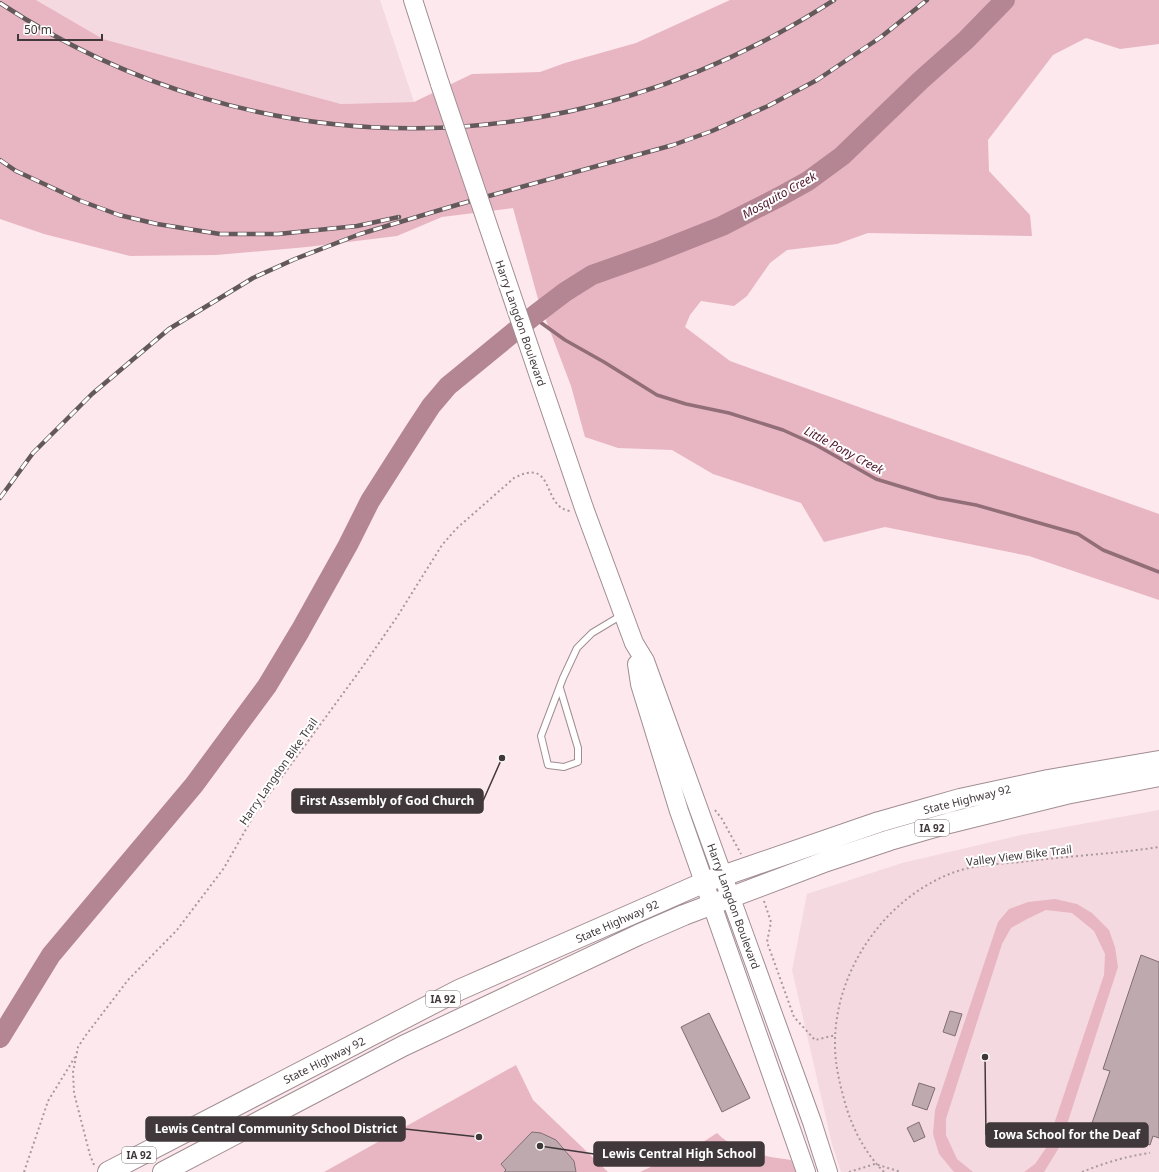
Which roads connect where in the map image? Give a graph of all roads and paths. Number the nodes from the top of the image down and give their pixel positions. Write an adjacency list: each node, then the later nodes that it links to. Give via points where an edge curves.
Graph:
1 (413, 0): 2 (main road, Harry Langdon Boulevard, bridge)
2 (584, 508): 3 (main road, Harry Langdon Boulevard); 15 (path, Harry Langdon Bike Trail, via 565,510 552,499 543,478 530,472 523,473 456,529 442,545 361,669 254,815 224,868 177,930 128,980 86,1035)
3 (623, 614): 4 (main road, Harry Langdon Boulevard); 5 (lane, via 592,633 577,648)
4 (634, 643): 9 (main road, Harry Langdon Boulevard, via 645,661); 10 (main road, Harry Langdon Boulevard, via 640,684 679,811)
5 (560, 688): 5 (lane, via 541,736 548,765 564,767 578,762 578,748)
6 (1159, 760): 9 (main road, State Highway 92 / IA 92, via 960,799 879,822)
7 (1159, 776): 11 (main road, State Highway 92 / IA 92, via 1066,794 949,823 827,860)
8 (1159, 847): 14 (path, Valley View Bike Trail, via 972,868 953,872 927,884 899,904 861,952 844,989 838,1010)
9 (723, 876): 10 (main road, State Highway 92 / IA 92); 12 (main road, Harry Langdon Boulevard)
10 (705, 882): 13 (main road, Harry Langdon Boulevard); 18 (main road, State Highway 92 / IA 92, via 459,990 171,1139)
11 (760, 887): 12 (main road, State Highway 92 / IA 92); 14 (path, via 771,922 767,942 794,1017 815,1040)
12 (731, 898): 13 (main road, State Highway 92 / IA 92); 22 (main road, Harry Langdon Boulevard)
13 (712, 905): 19 (main road, State Highway 92 / IA 92, via 638,935 403,1046); 21 (main road, Harry Langdon Boulevard)
14 (836, 1035): 17 (path, Valley View Bike Trail, via 836,1065 846,1108 862,1143)
15 (76, 1055): 18 (path, Harry Langdon Bike Trail, via 73,1072 74,1093 90,1156); 20 (path, via 48,1101)
16 (1150, 1153): 26 (path)
17 (876, 1164): 23 (path); 24 (path, Valley View Bike Trail); 25 (path)
18 (101, 1169)
19 (164, 1171)
20 (24, 1172)
21 (806, 1172)
22 (828, 1172)
23 (849, 1172)
24 (884, 1172)
25 (901, 1172)
26 (1082, 1172)

